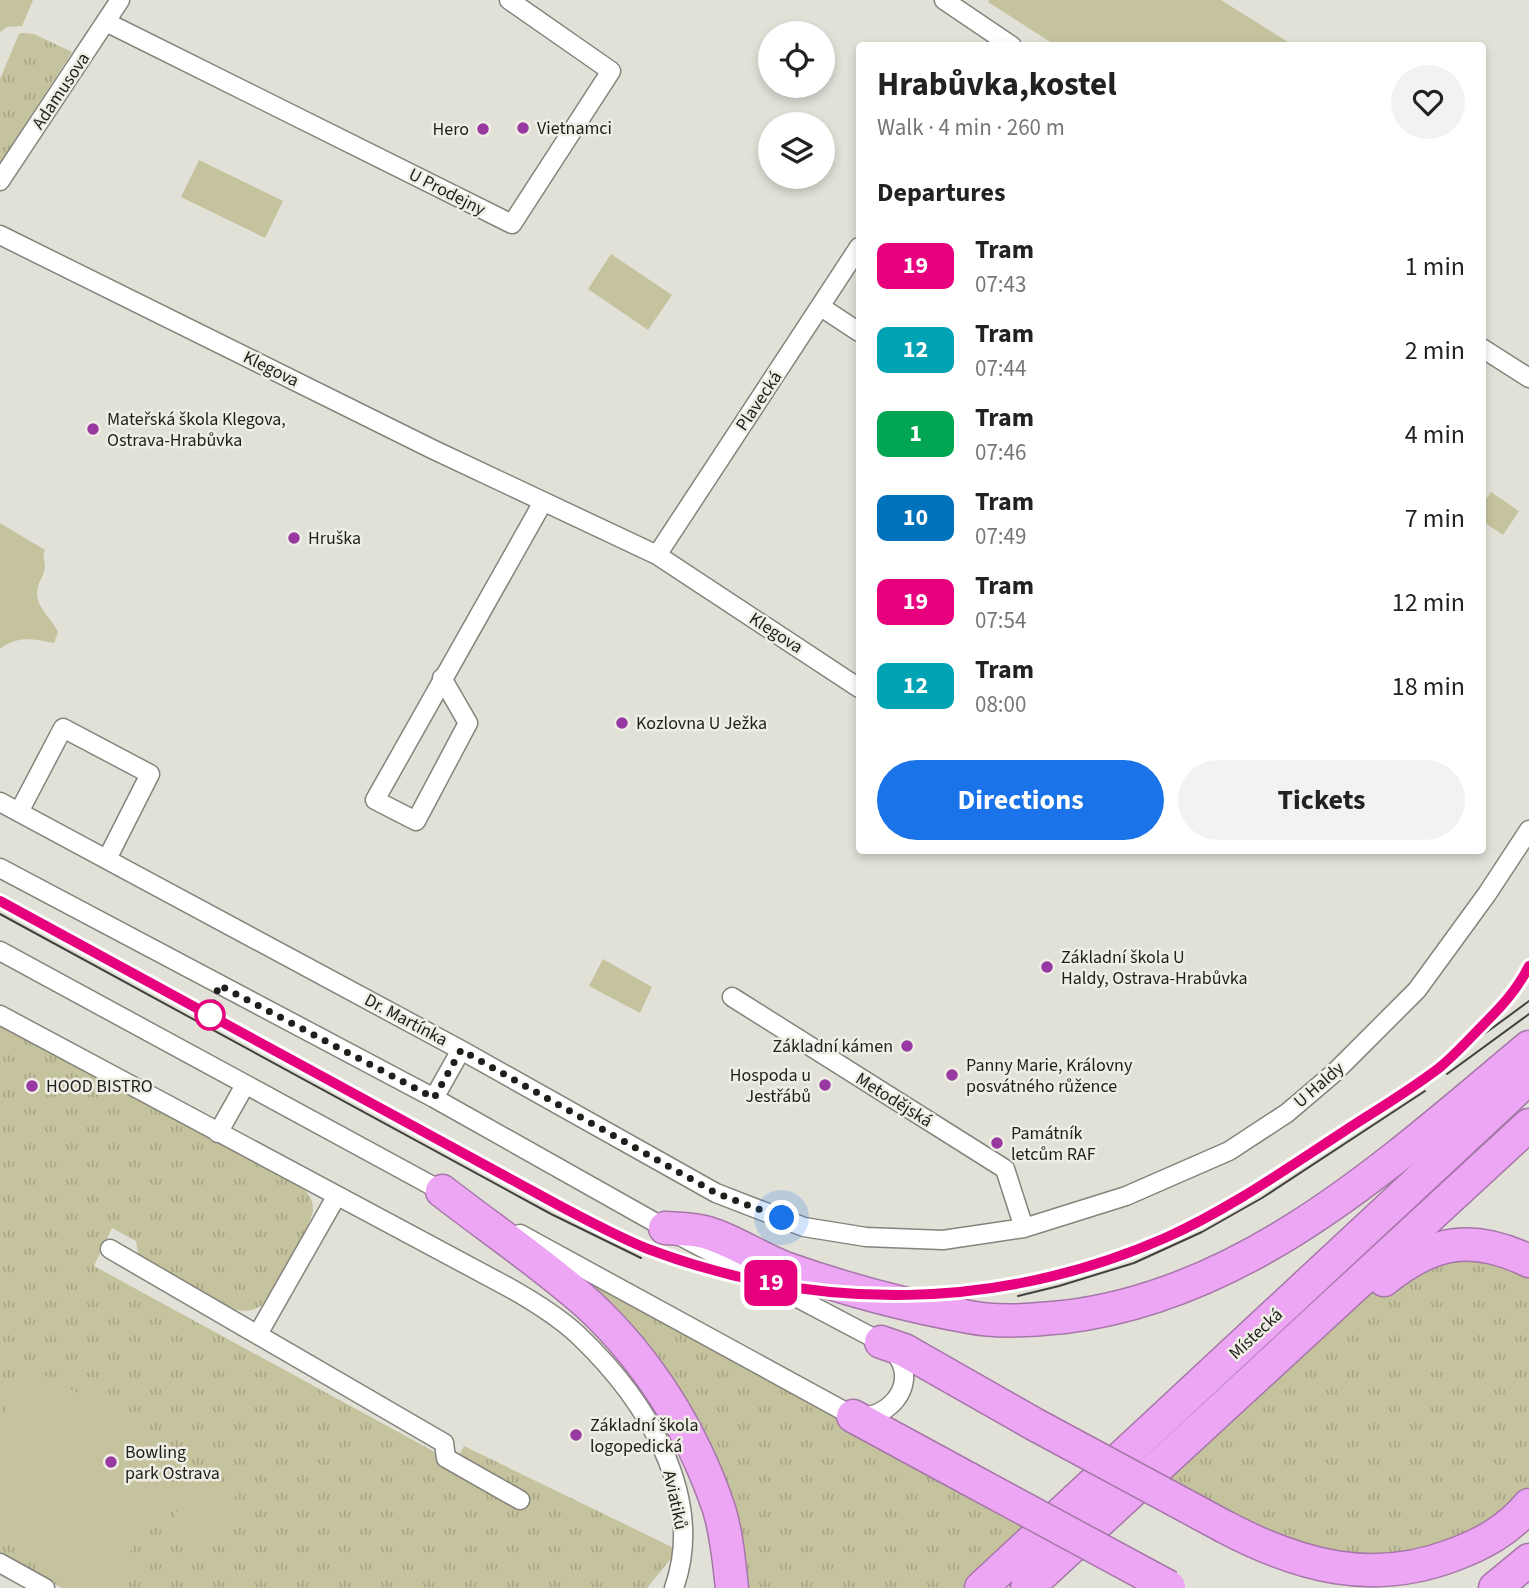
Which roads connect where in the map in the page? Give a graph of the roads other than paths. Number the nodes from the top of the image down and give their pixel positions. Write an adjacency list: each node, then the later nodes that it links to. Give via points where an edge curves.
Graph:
1 (120, 0): 4 (street, Adamusova)
2 (509, 0): 4 (street, U Prodejny, via 611,71 512,224)
3 (944, 0): 5 (street)
4 (106, 22): 6 (street, Adamusova)
5 (991, 40)
6 (0, 181)
7 (0, 235): 13 (street, Klegova)
8 (856, 252): 9 (street, Plavecká)
9 (821, 307): 10 (street); 14 (street, Plavecká)
10 (856, 330)
11 (1486, 351): 12 (street)
12 (1529, 378)
13 (543, 502): 14 (street, Klegova); 15 (street)
14 (657, 555): 16 (street, Klegova)
15 (442, 678): 15 (street, via 375,800 416,821 468,723)
16 (856, 686)
17 (0, 802): 18 (street, Dr. Martínka)
18 (19, 812): 20 (street, Dr. Martínka); 20 (street, via 64,728 150,774)
19 (1529, 830): 35 (street, U Haldy, via 1417,990 1287,1113 1229,1151 1149,1186)
20 (107, 859): 26 (street, Dr. Martínka)
21 (0, 868): 29 (street)
22 (0, 951): 28 (street)
23 (732, 997): 35 (street, Metodějská, via 1005,1169)
24 (0, 1015): 31 (street, Aviatiků)
25 (1529, 1047): 34 (highway, via 1364,1181 1292,1231 1168,1292 1085,1314 1011,1321 972,1318 784,1267 707,1233)
26 (461, 1050): 29 (street); 35 (street, Dr. Martínka, via 716,1193 804,1227 866,1237 943,1240)
27 (1529, 1078): 49 (highway, Místecká)
28 (245, 1085): 31 (street); 32 (street)
29 (434, 1098): 34 (street)
30 (1529, 1125): 41 (highway, Místecká)
31 (218, 1133): 33 (street, Aviatiků)
32 (442, 1191): 40 (street); 48 (highway, via 588,1304 656,1382 682,1424 720,1511)
33 (336, 1197): 38 (street); 47 (street, Aviatiků, via 532,1301 578,1335 626,1389 645,1414 672,1476 684,1529)
34 (666, 1228): 39 (street)
35 (1024, 1228)
36 (110, 1249): 38 (street)
37 (1529, 1261): 41 (highway, via 1477,1244 1443,1247 1413,1260)
38 (258, 1335): 42 (street, via 444,1443 446,1458)
39 (881, 1342): 40 (street, via 901,1363 902,1388 883,1412); 43 (highway, bridge, via 904,1350 1225,1527 1310,1563 1360,1571 1394,1570 1445,1558 1481,1544)
40 (853, 1416): 51 (highway, bridge)
41 (1200, 1429): 50 (highway, Místecká)
42 (520, 1500)
43 (1529, 1505)
44 (1529, 1560): 52 (highway)
45 (0, 1563): 46 (street)
46 (45, 1588)
47 (674, 1588)
48 (732, 1588)
49 (981, 1588)
50 (1027, 1588)
51 (1170, 1588)
52 (1495, 1588)

